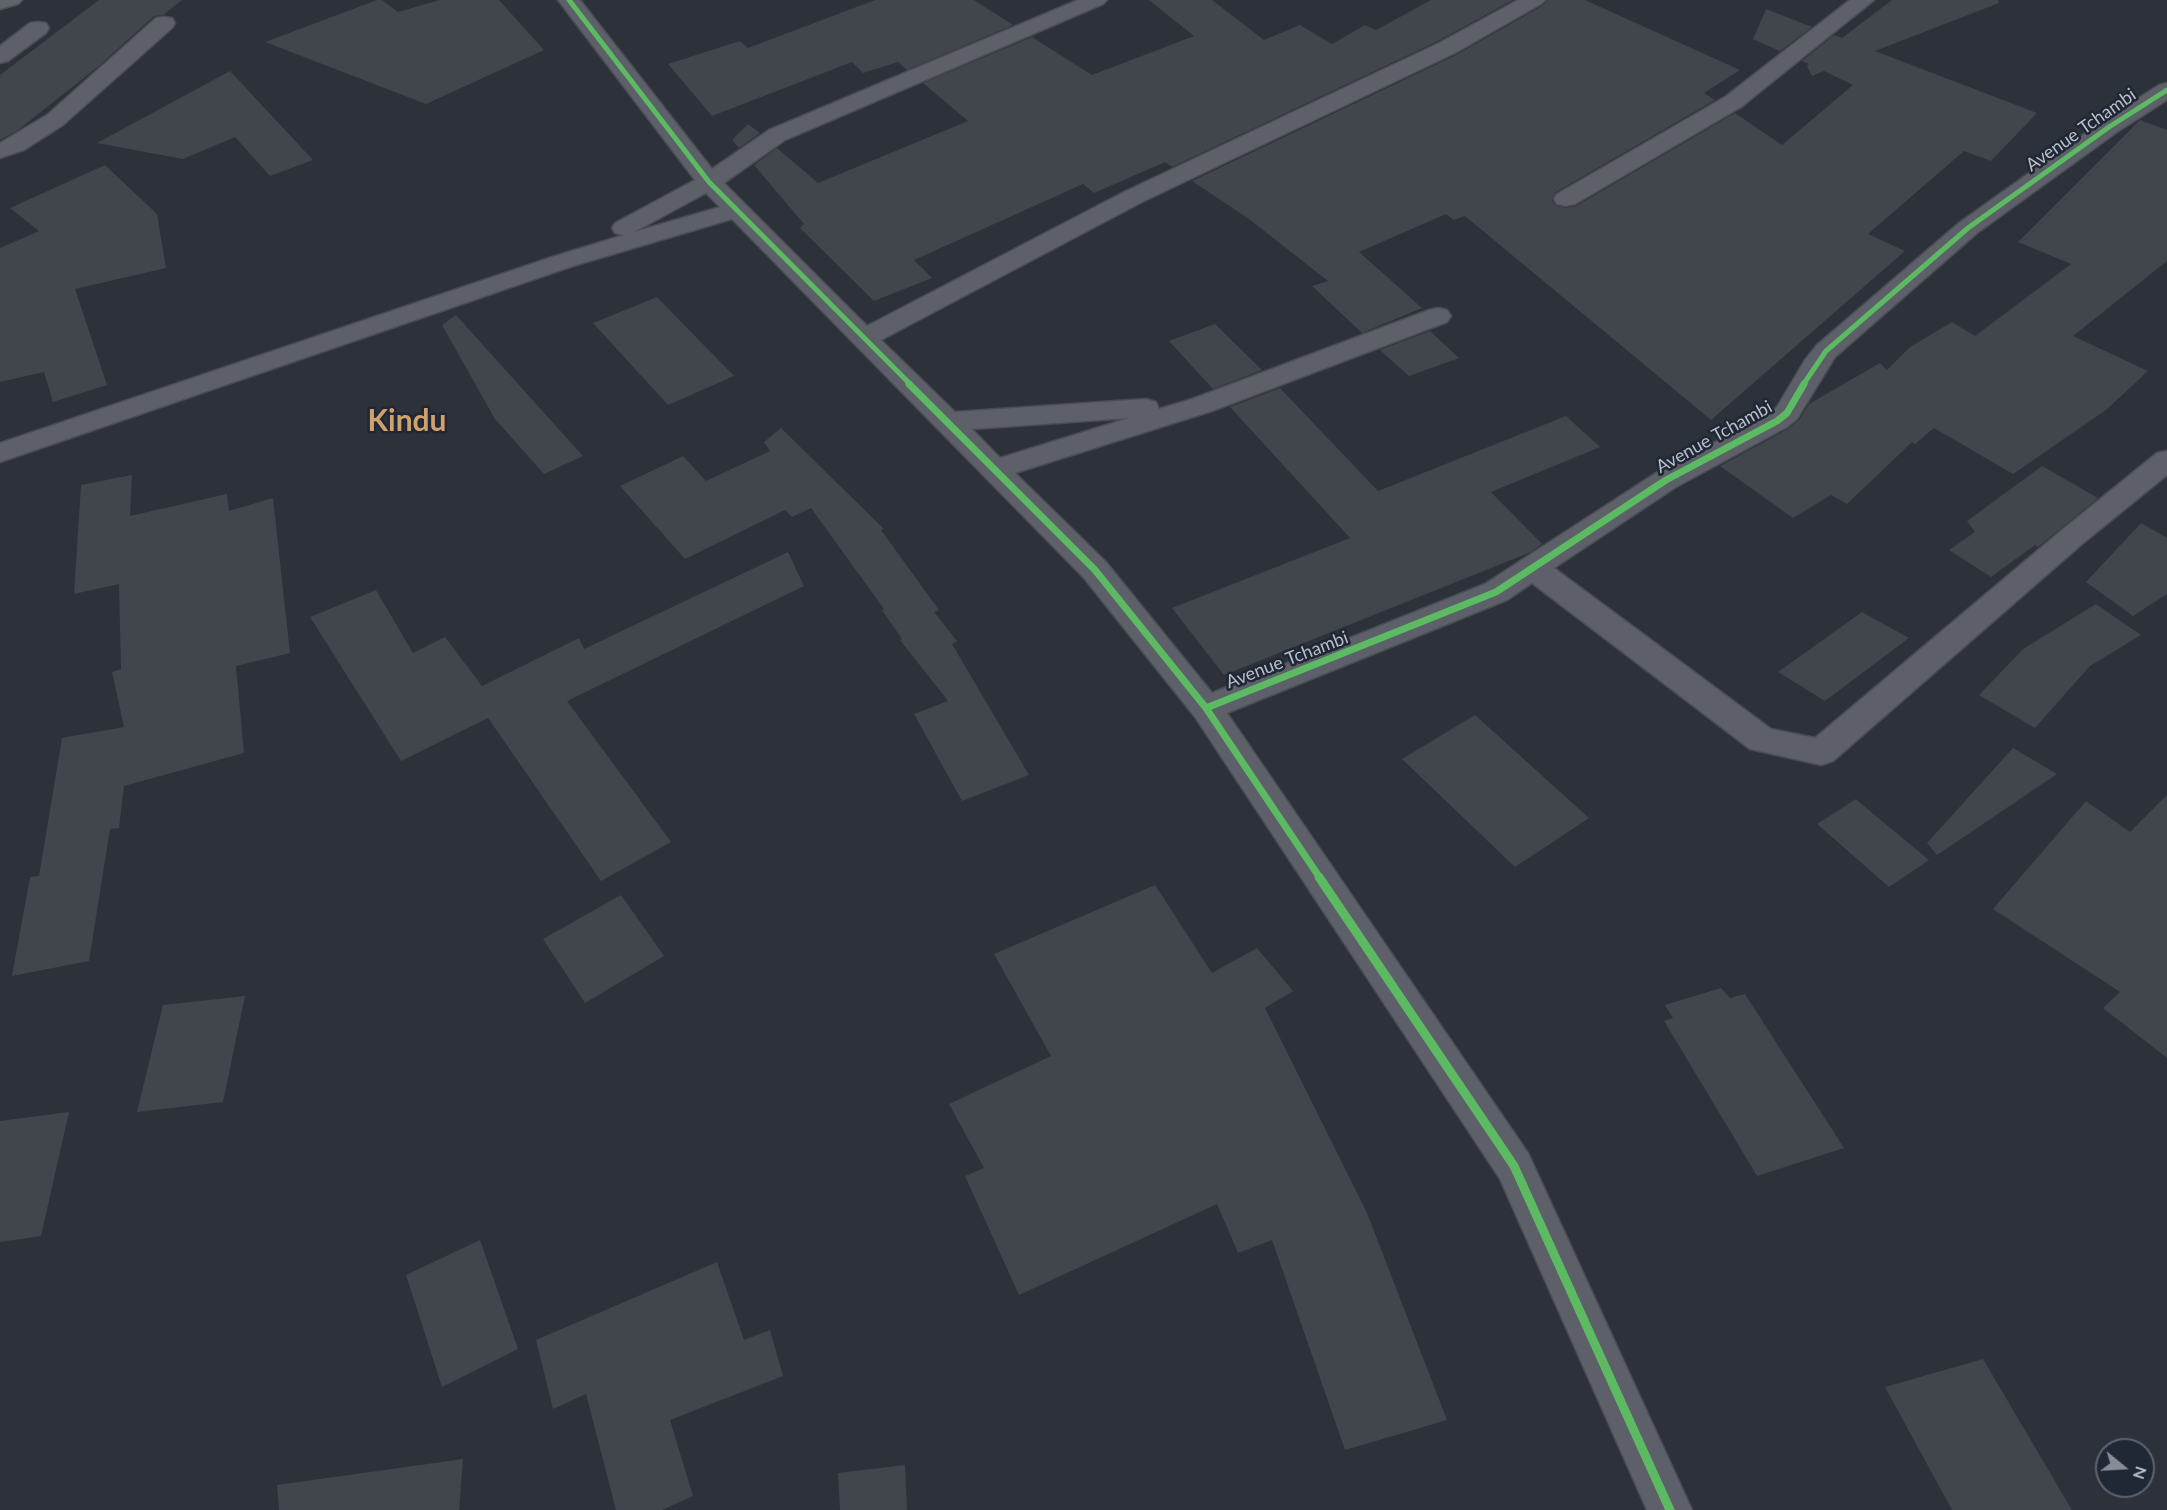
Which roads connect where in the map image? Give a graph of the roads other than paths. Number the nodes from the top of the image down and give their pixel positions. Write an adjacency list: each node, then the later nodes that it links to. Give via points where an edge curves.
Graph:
1 (11, 0): 6 (main road)
2 (1096, 0): 12 (street, via 777,135)
3 (1534, 0): 17 (street, via 1447,48 1133,197)
4 (1863, 0): 13 (street, via 1733,102)
5 (577, 2): 12 (street)
6 (0, 3)
7 (164, 23): 11 (street, via 55,120)
8 (38, 28): 9 (street)
9 (0, 56)
10 (2167, 90): 23 (street, Avenue Tchambi, via 1968,228 1826,351 1787,413 1777,421 1666,480)
11 (0, 151)
12 (709, 182): 14 (street); 15 (street)
13 (1566, 199)
14 (737, 210): 15 (street); 17 (street)
15 (564, 261): 20 (street)
16 (1438, 316): 18 (street)
17 (864, 338): 19 (street)
18 (1202, 405): 19 (street); 22 (street)
19 (947, 422): 22 (street)
20 (0, 453)
21 (2167, 460): 23 (street, via 1821,752 1762,740)
22 (994, 469): 24 (street, via 1095,570)
23 (1533, 568): 24 (street, Avenue Tchambi, via 1476,602)
24 (1206, 708): 25 (street, via 1514,1167)
25 (1670, 1510)

